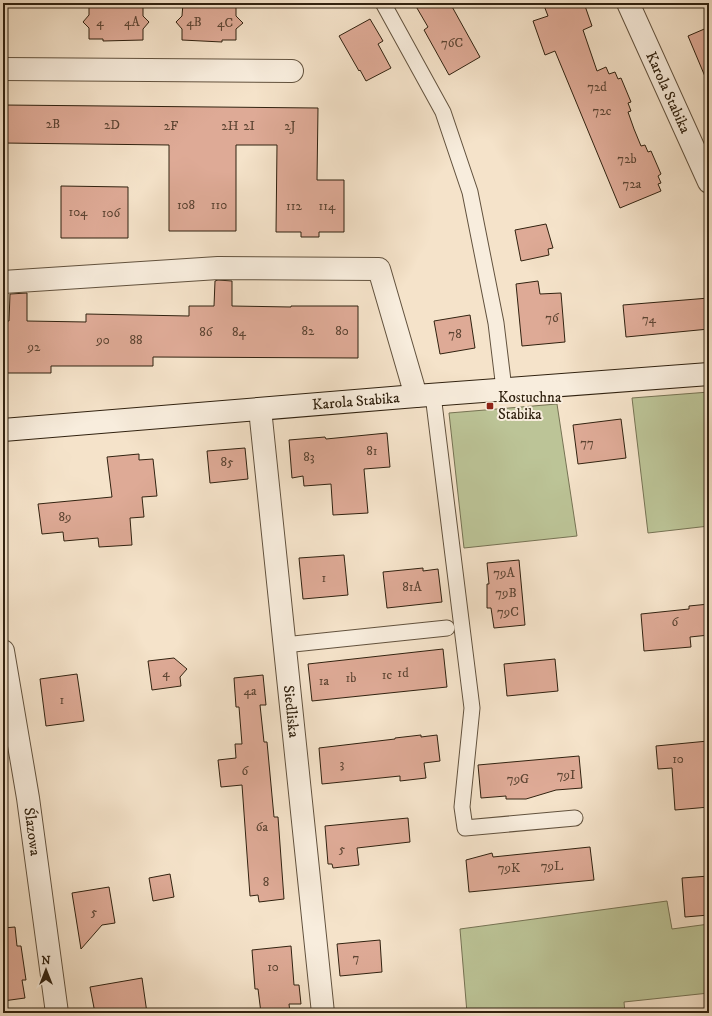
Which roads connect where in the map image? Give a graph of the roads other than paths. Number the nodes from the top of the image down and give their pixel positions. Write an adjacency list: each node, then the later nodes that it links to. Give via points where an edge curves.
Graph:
1 (383, 3): 8 (lane, via 443,112 470,192 496,323)
2 (628, 3): 5 (street, Karola Stabika)
3 (3, 69): 4 (street)
4 (292, 71)
5 (709, 182)
6 (3, 282): 9 (street, via 218,268 379,269)
7 (709, 374): 8 (street, Karola Stabika)
8 (504, 389): 9 (street, Karola Stabika)
9 (424, 395): 10 (street, Karola Stabika); 15 (lane, via 472,708 462,807 465,828)
10 (260, 409): 11 (street, Karola Stabika); 13 (street, Siedliska)
11 (3, 430)
12 (447, 628): 13 (lane)
13 (284, 645): 17 (street, Siedliska)
14 (3, 651): 16 (street, Ślazowa, via 28,798)
15 (575, 818)
16 (57, 1013)
17 (323, 1013)

